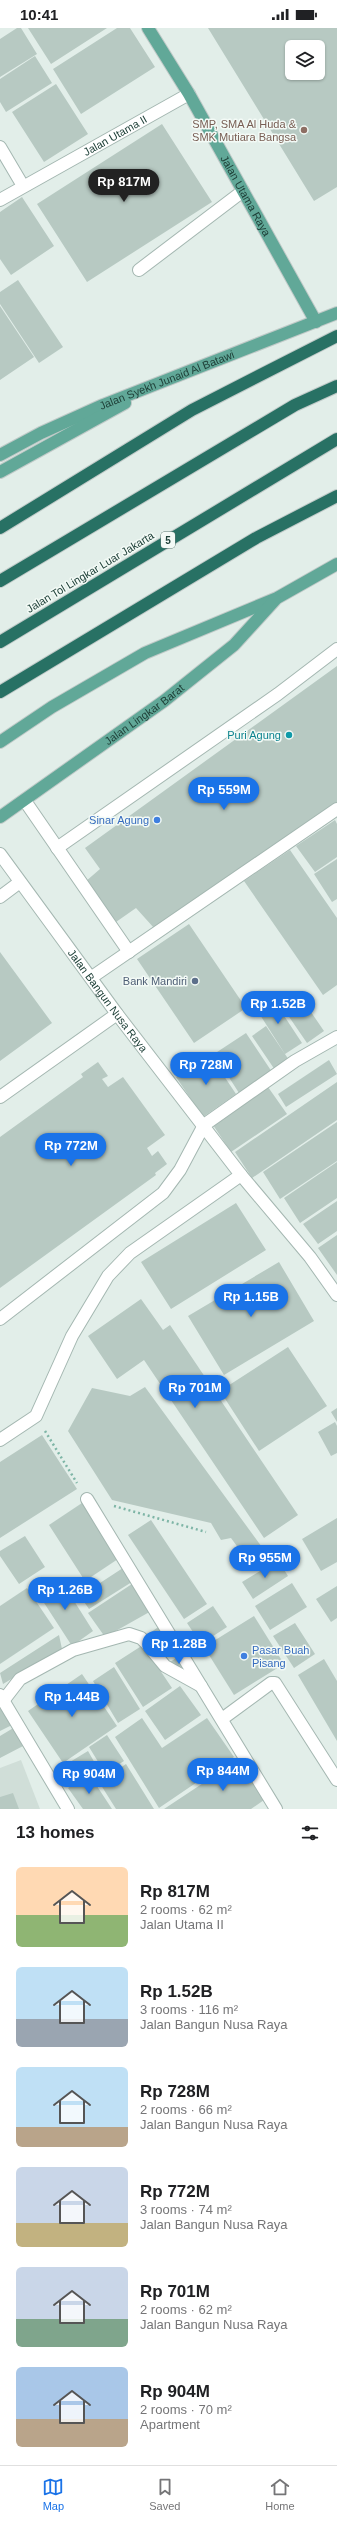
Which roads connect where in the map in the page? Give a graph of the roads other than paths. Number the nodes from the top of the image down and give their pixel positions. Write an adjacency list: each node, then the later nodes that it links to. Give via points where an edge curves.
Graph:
1 (148, 28): 2 (main road, Jalan Utama Raya)
2 (189, 94): 4 (street, Jalan Utama II); 5 (main road, Jalan Utama Raya)
3 (0, 147): 4 (street)
4 (24, 186): 6 (street, Jalan Utama II)
5 (244, 191): 7 (street); 9 (main road, Jalan Utama Raya)
6 (0, 200)
7 (138, 270)
8 (337, 313): 9 (main road, Jalan Syekh Junaid Al Batawi)
9 (316, 322): 11 (main road, Jalan Syekh Junaid Al Batawi)
10 (337, 336): 17 (highway, via 192,410)
11 (186, 372): 14 (main road, Jalan Syekh Junaid Al Batawi, via 103,405); 15 (main road)
12 (337, 386): 19 (highway, via 295,405)
13 (337, 439): 21 (highway, Jalan Tol Lingkar Luar Jakarta / 5)
14 (0, 455)
15 (0, 472)
16 (337, 496): 23 (highway, via 256,538)
17 (0, 528)
18 (337, 564): 20 (main road, Jalan Lingkar Barat)
19 (0, 581)
20 (277, 598): 24 (main road, Jalan Lingkar Barat, via 145,653 52,707); 25 (main road, Jalan Lingkar Barat, via 234,644 169,696)
21 (0, 642)
22 (337, 649): 28 (street, via 278,694)
23 (0, 692)
24 (0, 742)
25 (24, 801): 27 (main road, Jalan Lingkar Barat); 28 (street)
26 (337, 810): 32 (street)
27 (0, 818)
28 (57, 848): 32 (street)
29 (0, 854): 30 (street, Jalan Bangun Nusa Raya)
30 (20, 882): 31 (street); 33 (street, Jalan Bangun Nusa Raya)
31 (0, 896)
32 (129, 952): 33 (street)
33 (92, 977): 34 (street, Jalan Bangun Nusa Raya)
34 (117, 1014): 36 (street); 37 (street, Jalan Bangun Nusa Raya)
35 (337, 1037): 37 (street, via 296,1061)
36 (0, 1097)
37 (204, 1125): 38 (street, Jalan Bangun Nusa Raya); 40 (street, via 180,1170 163,1193)
38 (240, 1175): 39 (street, Jalan Bangun Nusa Raya, via 310,1257); 41 (street, via 130,1253 116,1266 72,1336 36,1416)
39 (337, 1295)
40 (0, 1319)
41 (0, 1440)
42 (87, 1499): 43 (street)
43 (202, 1686): 44 (street, via 165,1666 140,1638 129,1634 73,1650 20,1679); 45 (street)
44 (2, 1698): 47 (street)
45 (222, 1719): 46 (street, via 271,1683 276,1683); 48 (street)
46 (337, 1780)
47 (68, 1809)
48 (276, 1809)

